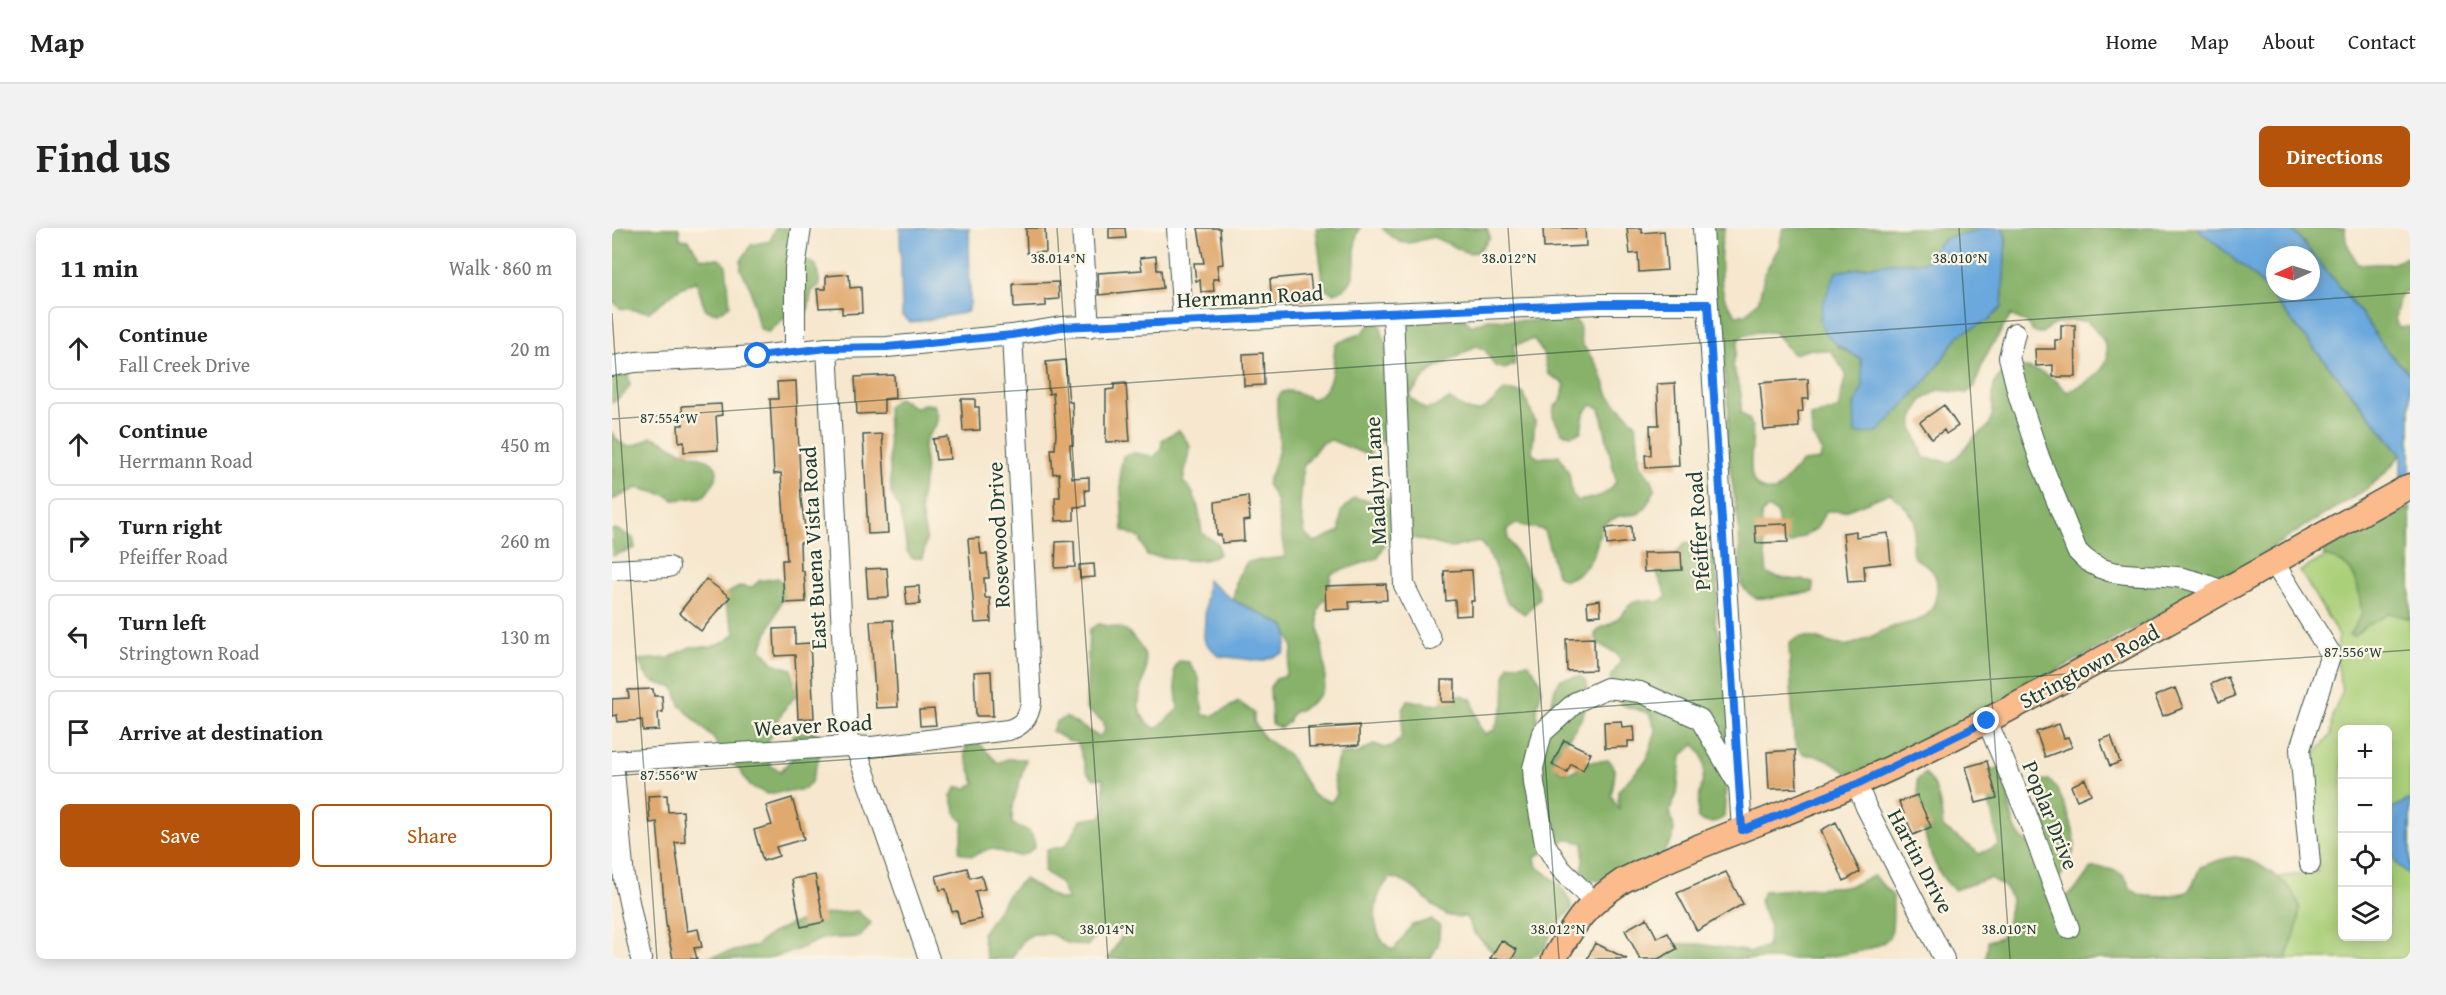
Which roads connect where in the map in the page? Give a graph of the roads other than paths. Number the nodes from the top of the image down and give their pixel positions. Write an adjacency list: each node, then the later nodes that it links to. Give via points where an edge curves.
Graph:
1 (801, 228): 12 (street, via 795,268)
2 (1082, 228): 8 (street)
3 (1177, 228): 7 (street)
4 (1703, 228): 5 (street, Pfeiffer Road)
5 (1708, 304): 6 (street, Herrmann Road, via 1599,304); 25 (street, Pfeiffer Road)
6 (1393, 313): 7 (street, Herrmann Road); 19 (street, Madalyn Lane, via 1404,585)
7 (1183, 323): 8 (street, Herrmann Road)
8 (1089, 327): 10 (street, Herrmann Road)
9 (2015, 333): 18 (street, via 2009,357 2019,398 2077,551 2086,562 2115,574 2177,577)
10 (1012, 335): 11 (street, Herrmann Road, via 887,347); 21 (street, Rosewood Drive, via 1031,702 1026,719)
11 (827, 348): 12 (street, Herrmann Road); 22 (street, East Buena Vista Road)
12 (795, 352): 13 (street, Herrmann Road)
13 (612, 366)
14 (2410, 486): 15 (main road, Stringtown Road)
15 (2274, 563): 18 (main road, Stringtown Road); 27 (street, via 2331,654 2300,749)
16 (669, 567): 17 (street)
17 (612, 570)
18 (2225, 592): 20 (main road, Stringtown Road)
19 (1431, 640)
20 (1987, 721): 24 (main road, Stringtown Road); 29 (street, Poplar Drive)
21 (1016, 728): 22 (street, Weaver Road)
22 (852, 747): 23 (street, Weaver Road); 31 (street, East Buena Vista Road)
23 (613, 761): 30 (street, via 624,878)
24 (1857, 784): 26 (main road, Stringtown Road); 33 (street, Hartin Drive)
25 (1739, 785): 26 (street, Pfeiffer Road); 28 (street, via 1700,719 1640,692 1607,688 1576,702 1542,733 1533,768 1534,783 1545,844 1556,863)
26 (1742, 830): 28 (main road, Stringtown Road, via 1647,869)
27 (2310, 864)
28 (1593, 901): 32 (main road, Stringtown Road)
29 (2069, 928)
30 (641, 959)
31 (929, 959)
32 (1554, 959)
33 (1944, 959)

